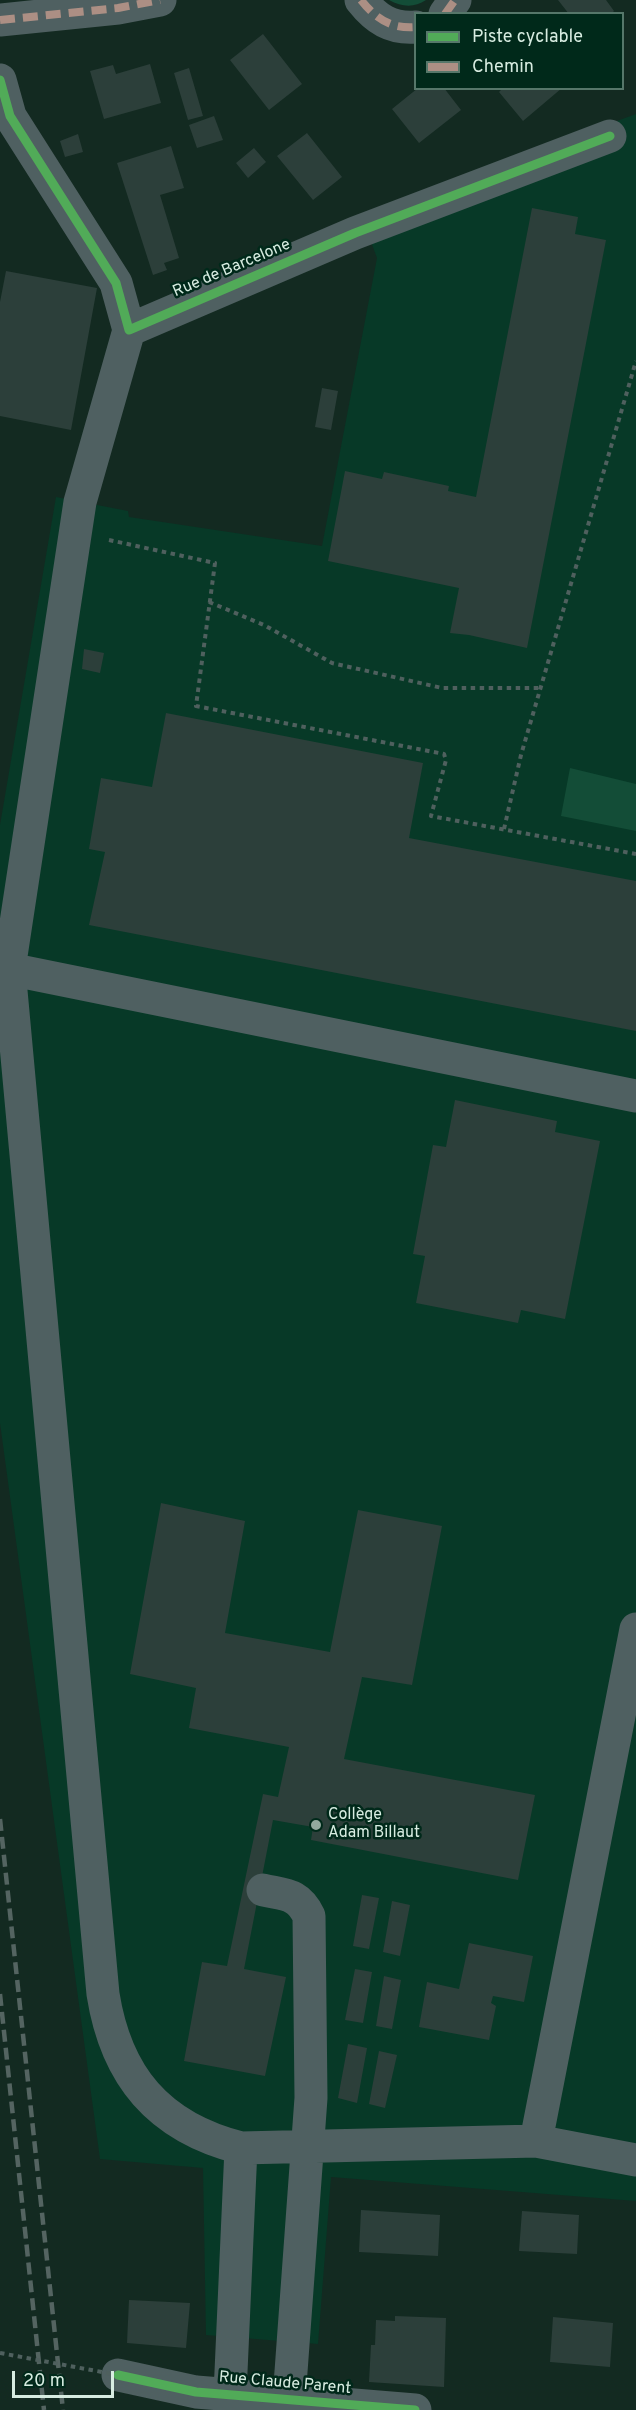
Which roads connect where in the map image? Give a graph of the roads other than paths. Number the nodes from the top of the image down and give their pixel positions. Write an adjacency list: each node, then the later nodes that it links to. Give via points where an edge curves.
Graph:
1 (160, 0): 3 (street)
2 (362, 0): 4 (street, via 372,14 387,24)
3 (0, 20)
4 (414, 27)
5 (0, 80): 7 (street, via 9,116 116,283)
6 (610, 135): 7 (street, Rue de Barcelone, via 355,233)
7 (129, 330): 8 (street, via 78,517)
8 (9, 969): 9 (street); 14 (street, via 108,2024 130,2074 147,2096 192,2130)
9 (636, 1096)
10 (636, 1629): 12 (street)
11 (263, 1890): 13 (street, via 298,1899 309,1916 311,2098)
12 (536, 2141): 13 (street); 15 (street)
13 (306, 2147): 14 (street); 18 (street)
14 (241, 2148): 17 (street)
15 (636, 2160)
16 (118, 2375): 17 (street, Rue Claude Parent, via 196,2392)
17 (230, 2394): 18 (street, Rue Claude Parent)
18 (289, 2399): 19 (street, Rue Claude Parent)
19 (415, 2410)

